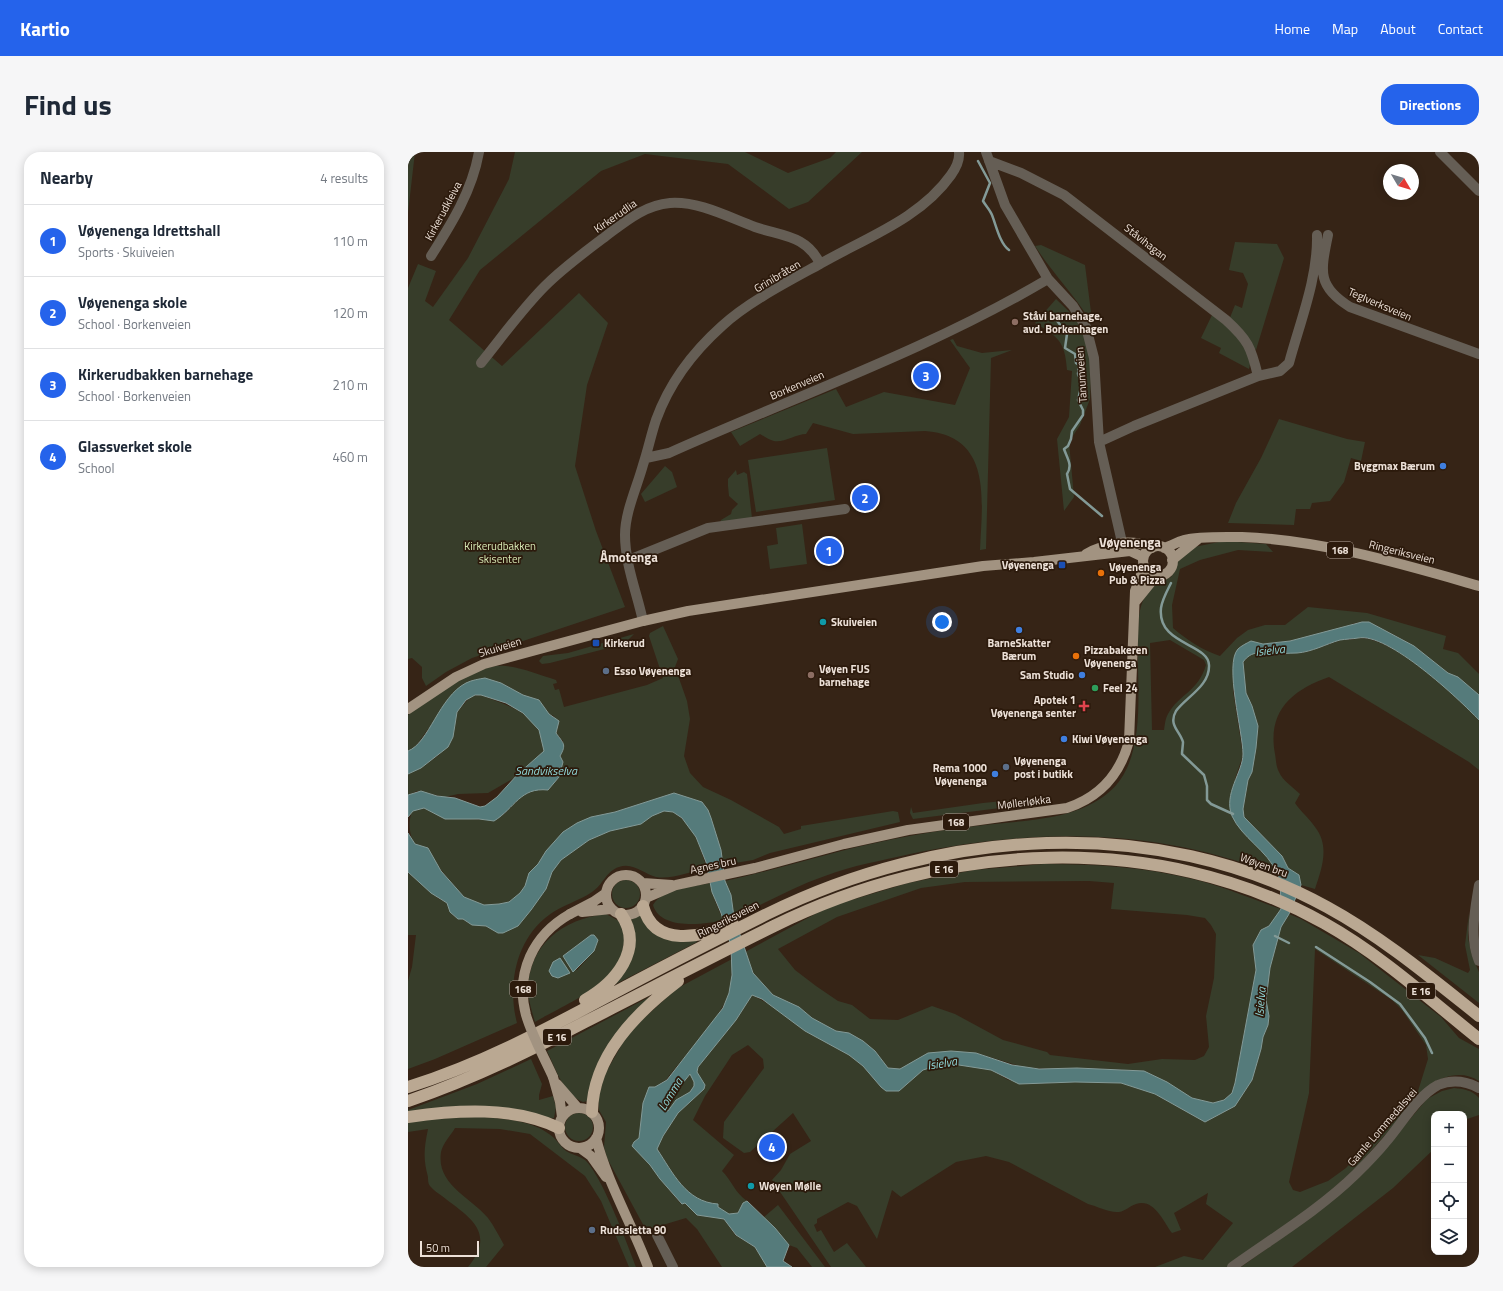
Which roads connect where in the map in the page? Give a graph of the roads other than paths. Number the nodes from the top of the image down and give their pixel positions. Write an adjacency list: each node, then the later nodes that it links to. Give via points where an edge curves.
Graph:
1 (480, 152): 8 (street, Kirkerudkleiva, via 469,189)
2 (959, 152): 9 (street, Grinibråten, via 953,172 924,203 881,232)
3 (1440, 152): 5 (street)
4 (987, 156): 10 (street, Tanumveien, via 1005,205); 13 (street, Ståvihagan, via 1064,195 1226,320 1248,343)
5 (1479, 191)
6 (1317, 235): 13 (street, via 1317,250 1310,286 1289,363 1280,371)
7 (1328, 235): 11 (street, Teglverksveien, via 1323,270 1325,283 1333,295 1350,307)
8 (431, 256)
9 (820, 264): 12 (street, Kirkerudlia, via 814,251 798,240 695,206 670,203 652,206 632,217 564,268); 15 (street, Grinibråten, via 744,309 708,340 682,372 665,401)
10 (1048, 279): 14 (street, Tanumveien, via 1073,306 1086,327 1094,358); 15 (street, Borkenveien, via 1000,307 932,340 669,453)
11 (1479, 354)
12 (481, 363)
13 (1258, 376): 14 (street)
14 (1099, 442): 18 (street, Tanumveien)
15 (646, 458): 21 (street, via 625,533)
16 (845, 509): 21 (street, via 708,528)
17 (1198, 539): 20 (main road, Ringeriksveien / 168, via 1184,540); 22 (main road); 25 (main road, Ringeriksveien / 168, via 1226,537 1290,541 1387,560)
18 (1123, 547): 19 (main road, Skuiveien, via 1137,543); 23 (main road, Skuiveien, via 1134,552); 27 (main road, Skuiveien, via 1097,548 1082,555 983,566 714,606)
19 (1152, 548): 20 (main road, 168); 23 (main road, 168, via 1148,550)
20 (1164, 548): 22 (main road, via 1170,553)
21 (629, 560): 27 (street)
22 (1172, 560): 24 (main road, via 1170,570)
23 (1144, 562): 24 (main road, via 1149,573); 26 (main road, Møllerløkka / 168, via 1135,590)
24 (1156, 576): 26 (main road)
25 (1479, 586)
26 (1135, 602): 30 (main road, Møllerløkka / 168, via 1128,742 1121,765 1099,792 1067,808 908,830)
27 (643, 621): 28 (main road, Skuiveien, via 484,664 456,677)
28 (408, 709)
29 (1208, 860): 37 (highway, Ringeriksveien / E 16, via 1140,847 1081,843 989,846 900,863 850,879); 41 (highway, Wøyen bru / E 16, via 1268,880 1309,898 1380,940)
30 (755, 868): 32 (main road, Agnes bru / 168)
31 (647, 883): 32 (main road, Agnes bru / 168); 34 (main road, 168, via 632,875 618,876); 35 (main road)
32 (676, 885): 35 (main road, Agnes bru / 168)
33 (1479, 885): 39 (street, via 1474,930)
34 (603, 895): 36 (main road); 38 (main road, 168)
35 (648, 900): 36 (main road, 168, via 634,914); 37 (highway, E 16, via 648,919 654,928 679,937 695,936 724,928 745,918)
36 (612, 910): 38 (main road, 168); 42 (highway, E 16, via 628,927 630,941 621,969 610,982 568,1010)
37 (770, 913): 42 (highway, Ringeriksveien / E 16)
38 (570, 914): 44 (main road, 168, bridge, via 551,927 538,941 526,964 523,983 526,1015)
39 (1479, 961)
40 (701, 963): 43 (highway, E 16, via 820,905 895,879 990,862 1034,858 1081,858 1140,863 1203,875 1243,887 1304,913 1387,964); 47 (highway, E 16, via 498,1065); 49 (highway, E 16, via 649,1004 617,1040 599,1078)
41 (1479, 1016)
42 (547, 1028): 45 (highway, Ringeriksveien / E 16, via 469,1065)
43 (1479, 1039)
44 (553, 1077): 48 (main road, 168); 51 (main road, 168, via 560,1102)
45 (408, 1088)
46 (1479, 1088): 58 (street, Gamle Lommedalsvei, via 1453,1081 1432,1089 1355,1175 1320,1205)
47 (408, 1100)
48 (577, 1108): 49 (main road); 51 (main road, via 567,1112)
49 (592, 1112): 52 (main road, 168, via 599,1125)
50 (408, 1117): 51 (highway, via 442,1112 480,1111)
51 (560, 1122): 53 (main road, 168, via 565,1143)
52 (596, 1138): 53 (main road, via 591,1144); 54 (main road, 168)
53 (580, 1148): 54 (main road, 168, via 591,1156)
54 (612, 1183): 56 (main road, 168)
55 (658, 1235): 57 (street)
56 (648, 1267)
57 (673, 1267)
58 (1232, 1267)

